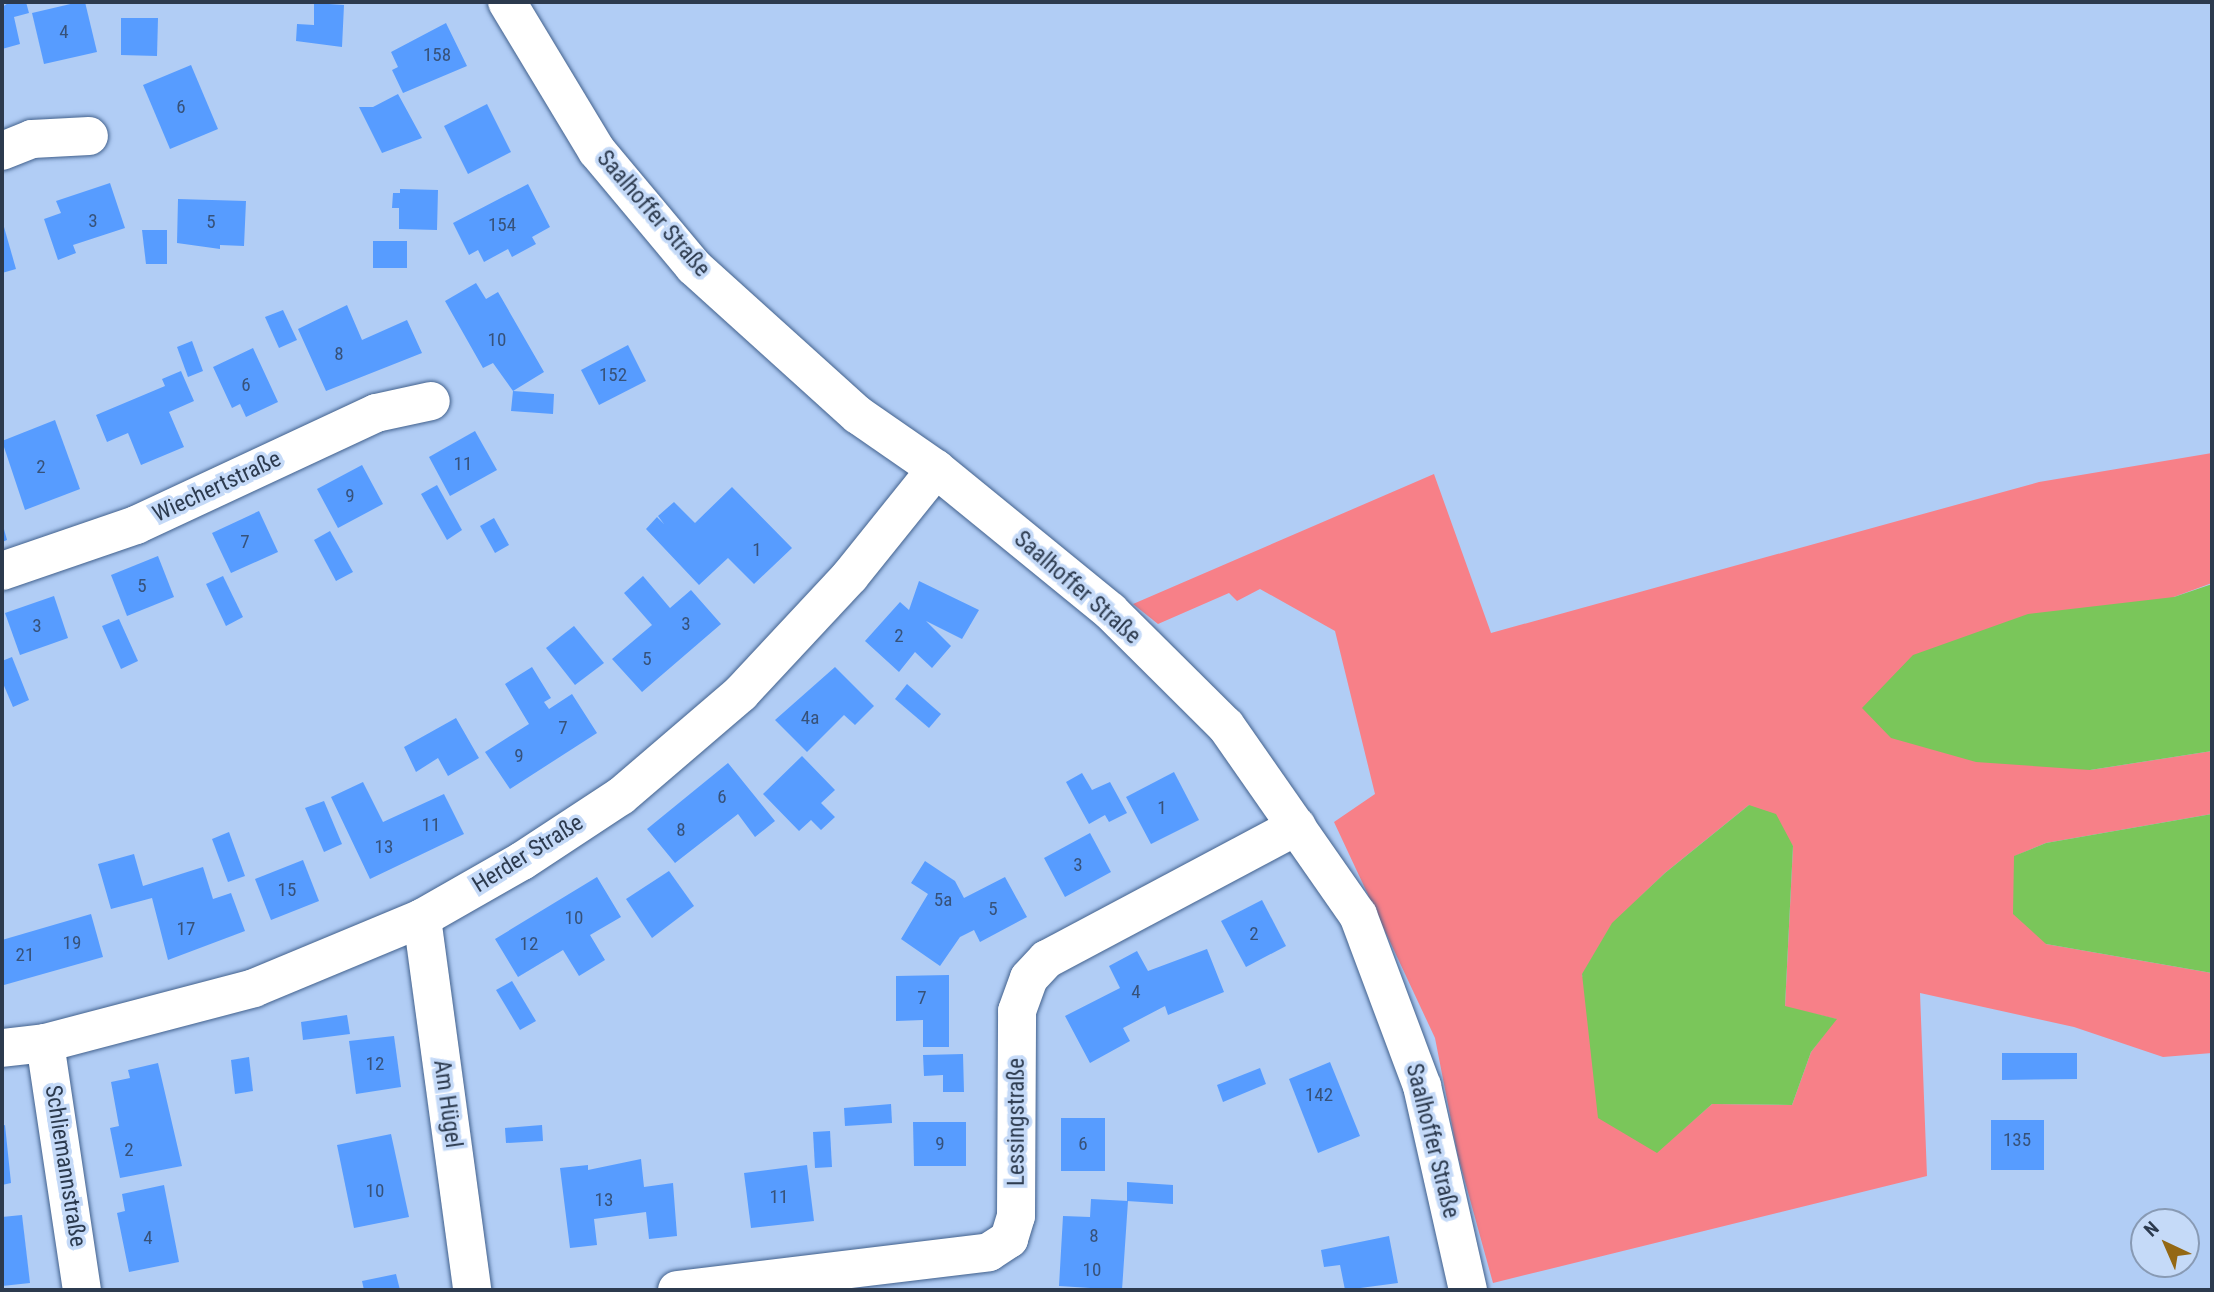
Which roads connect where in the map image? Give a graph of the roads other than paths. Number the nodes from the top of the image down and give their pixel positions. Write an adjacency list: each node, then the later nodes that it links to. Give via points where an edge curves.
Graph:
1 (507, 2): 5 (street, Saalhoffer Straße, via 597,151 694,267 858,415)
2 (89, 136): 3 (street, via 32,139)
3 (2, 151)
4 (431, 401): 6 (street, Wiechertstraße, via 376,413 136,525)
5 (936, 469): 7 (street, Saalhoffer Straße, via 1110,611 1226,726); 8 (street, Herder Straße, via 850,576 741,693 621,796 522,861)
6 (2, 571)
7 (1297, 826): 11 (street, Lessingstraße, via 1047,959 1029,978 1017,1011 1016,1216 1009,1240 989,1252); 15 (street, Saalhoffer Straße, via 1358,915 1422,1086)
8 (422, 918): 9 (street, Herder Straße, via 254,988); 13 (street, Am Hügel)
9 (45, 1043): 10 (street, Herder Straße); 12 (street, Schliemannstraße)
10 (2, 1048)
11 (869, 1280): 14 (street, Lessingstraße)
12 (82, 1290)
13 (472, 1290)
14 (677, 1290)
15 (1468, 1290)

